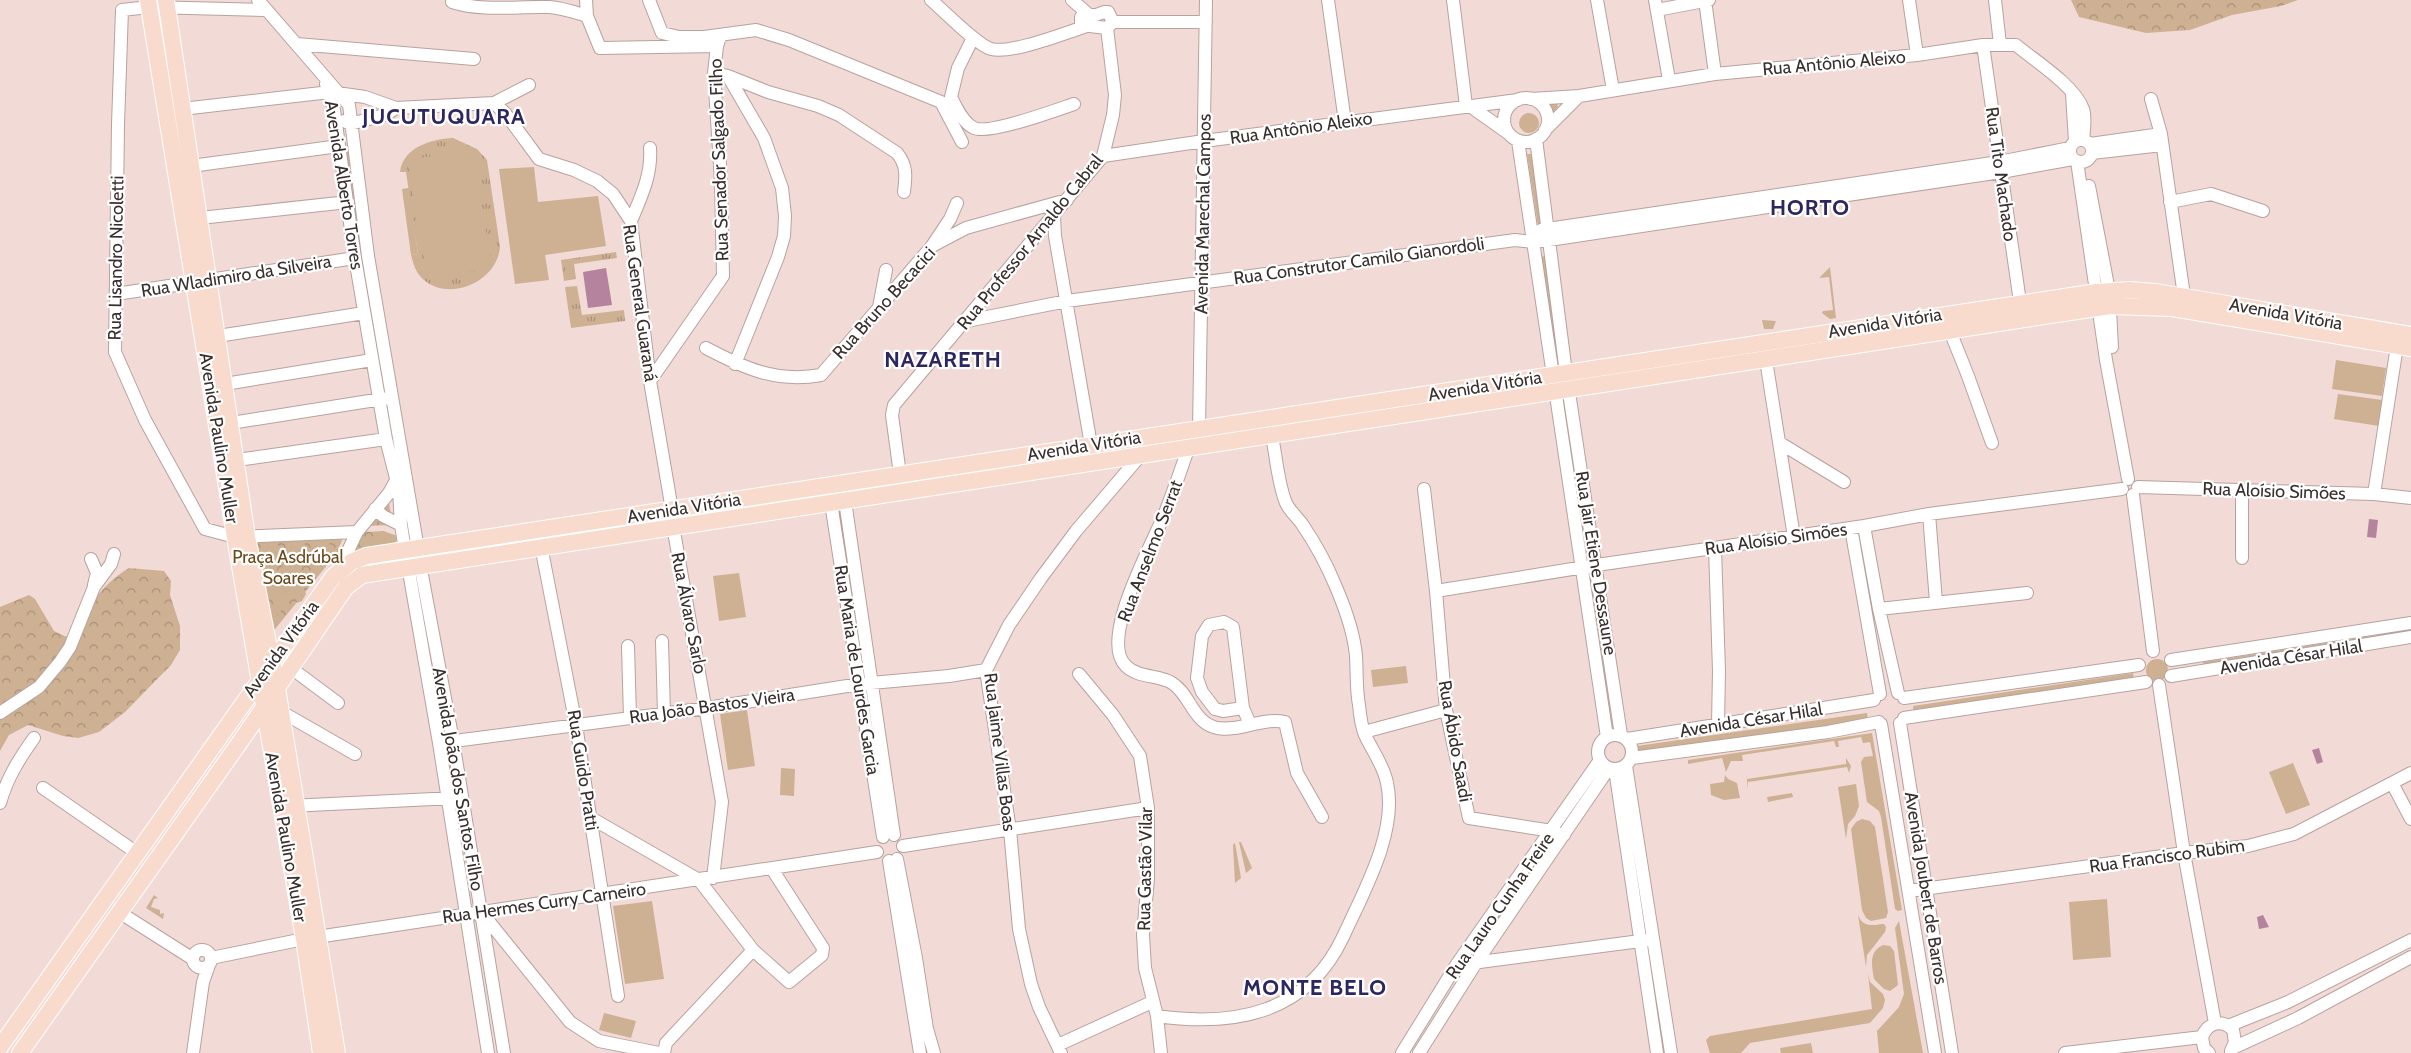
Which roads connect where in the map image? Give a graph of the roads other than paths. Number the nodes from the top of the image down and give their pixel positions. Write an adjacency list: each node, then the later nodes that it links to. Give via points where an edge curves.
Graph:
1 (586, 0): 19 (street)
2 (649, 0): 24 (street, Rua Senador Salgado Filho, via 662,34)
3 (932, 0): 23 (street)
4 (1072, 0): 18 (street)
5 (1206, 0): 21 (street, Avenida Marechal Campos)
6 (1328, 0): 47 (street)
7 (1452, 0): 43 (street)
8 (1597, 0): 35 (street)
9 (1705, 0): 10 (street); 17 (street); 31 (street)
10 (1709, 0)
11 (1909, 0): 28 (street)
12 (1995, 0): 26 (street)
13 (452, 2): 19 (street, via 485,9 550,7)
14 (149, 4): 15 (street, Rua Lisandro Nicoletti); 76 (main road, Avenida Paulino Muller); 78 (street, Rua Lisandro Nicoletti, via 122,10)
15 (166, 4): 16 (street, Rua Lisandro Nicoletti); 45 (main road, Avenida Paulino Muller)
16 (262, 5): 25 (street, Avenida Alberto Torres)
17 (1656, 5): 33 (street)
18 (1086, 13): 20 (street); 22 (street, via 1081,17)
19 (587, 16): 24 (street, via 600,48)
20 (1109, 16): 21 (street); 22 (street, via 1093,26); 57 (street, Rua Professor Arnaldo Cabral, via 1115,95)
21 (1206, 22): 52 (street, Avenida Marechal Campos)
22 (1084, 27): 23 (street, via 1010,48 990,49)
23 (974, 38): 39 (street)
24 (718, 41): 30 (street, Rua Senador Salgado Filho); 39 (street, Rua Senador Salgado Filho, via 736,33 756,30)
25 (297, 44): 29 (street); 36 (street, Avenida Alberto Torres)
26 (2000, 44): 27 (street, Rua Antônio Aleixo); 56 (street, Rua Antônio Aleixo, via 2016,45 2072,91)
27 (1983, 45): 28 (street, Rua Antônio Aleixo); 59 (street, Rua Tito Machado)
28 (1917, 55): 31 (street, Rua Antônio Aleixo)
29 (474, 59)
30 (714, 73): 32 (street); 95 (street, Rua Senador Salgado Filho, via 723,276)
31 (1715, 74): 33 (street, Rua Antônio Aleixo)
32 (728, 76): 60 (street, via 838,115 897,153 905,166); 93 (street, via 764,138 782,188 785,216 778,257)
33 (1669, 80): 35 (street, Rua Antônio Aleixo)
34 (528, 85): 41 (street)
35 (1613, 90): 37 (street, Rua Antônio Aleixo)
36 (334, 92): 44 (street, via 365,97); 45 (street); 46 (street, Avenida Alberto Torres); 48 (street, Avenida Alberto Torres, via 349,105)
37 (1579, 96): 40 (street, Rua Antônio Aleixo); 49 (street)
38 (2151, 99): 51 (street)
39 (946, 100): 42 (street, via 974,128 984,129); 53 (street)
40 (1524, 100): 43 (street, Rua Antônio Aleixo); 49 (street, via 1544,108 1548,122); 50 (street, via 1511,104 1504,118)
41 (494, 103): 44 (street); 68 (street, Rua General Guaraná, via 539,159 597,181 613,194)
42 (1074, 104)
43 (1468, 106): 47 (street, Rua Antônio Aleixo); 50 (street)
44 (396, 108): 48 (street)
45 (182, 109): 58 (main road, Avenida Paulino Muller)
46 (334, 110): 48 (street); 54 (street, Avenida Alberto Torres)
47 (1344, 122): 52 (street, Rua Antônio Aleixo)
48 (350, 124): 98 (street, Avenida Alberto Torres, via 368,256)
49 (1541, 135): 50 (street, via 1527,142); 70 (street)
50 (1513, 137): 72 (street)
51 (2162, 140): 56 (street, Rua Construtor Camilo Gianordoli); 63 (street)
52 (1204, 141): 57 (street, Rua Antônio Aleixo); 77 (street, Avenida Marechal Campos)
53 (962, 142)
54 (339, 146): 58 (street); 62 (street, Avenida Alberto Torres)
55 (650, 148): 68 (street, via 647,184)
56 (2081, 151): 59 (street, Rua Construtor Camilo Gianordoli); 80 (street, Rua Antônio Aleixo)
57 (1103, 156): 61 (street, Rua Professor Arnaldo Cabral)
58 (191, 166): 67 (main road, Avenida Paulino Muller)
59 (2000, 167): 70 (street, Rua Construtor Camilo Gianordoli); 82 (street, Rua Tito Machado)
60 (904, 192)
61 (1067, 200): 66 (street, Rua Professor Arnaldo Cabral); 73 (street, Rua Bruno Becacici, via 974,225)
62 (348, 202): 67 (street); 74 (street, Avenida Alberto Torres)
63 (2170, 202): 65 (street, via 2211,194); 79 (street)
64 (958, 203): 73 (street)
65 (2263, 211)
66 (1054, 216): 69 (street, Rua Professor Arnaldo Cabral); 71 (street)
67 (200, 218): 76 (main road, Avenida Paulino Muller)
68 (631, 221): 95 (street, Rua General Guaraná)
69 (1038, 234): 71 (street); 85 (street, Rua Professor Arnaldo Cabral)
70 (1548, 235): 72 (street, Rua Construtor Camilo Gianordoli); 94 (street)
71 (1055, 236): 81 (street)
72 (1532, 237): 77 (street, Rua Construtor Camilo Gianordoli); 94 (street)
73 (932, 246): 83 (street, Rua Bruno Becacici)
74 (355, 258): 76 (street, Rua Wladimiro da Silveira); 84 (street, Avenida Alberto Torres)
75 (886, 270): 83 (street)
76 (202, 280): 78 (street, Rua Wladimiro da Silveira); 88 (main road, Avenida Paulino Muller); 131 (main road, Avenida Paulino Muller)
77 (1203, 283): 81 (street, Rua Construtor Camilo Gianordoli); 101 (street, Avenida Marechal Campos)
78 (116, 294): 131 (street, Rua Lisandro Nicoletti, via 116,352 145,420 205,529)
79 (2184, 296): 80 (main road, Avenida Vitória, via 2128,290); 87 (main road, Avenida Vitória)
80 (2104, 299): 82 (main road, Avenida Vitória); 86 (main road, Avenida Vitória); 89 (main road, Avenida Vitória); 115 (street, Rua Antônio Aleixo, via 2106,360)
81 (1067, 301): 85 (street, Rua Construtor Camilo Gianordoli); 106 (street)
82 (2020, 302): 94 (main road, Avenida Vitória)
83 (878, 310): 93 (street, Rua Bruno Becacici, via 821,375 793,378 752,371)
84 (364, 313): 88 (street); 91 (street, Avenida Alberto Torres)
85 (967, 321): 112 (street, Rua Professor Arnaldo Cabral, via 892,410)
86 (1950, 332): 92 (main road, Avenida Vitória); 105 (street)
87 (2411, 335)
88 (218, 336): 96 (main road, Avenida Paulino Muller)
89 (2404, 347): 120 (street)
90 (706, 348): 93 (street, Rua Bruno Becacici)
91 (372, 360): 96 (street); 99 (street, Avenida Alberto Torres)
92 (1766, 360): 97 (main road, Avenida Vitória); 104 (street)
93 (736, 364)
94 (1559, 374): 97 (street); 101 (main road, Avenida Vitória)
95 (650, 381): 124 (street, Rua General Guaraná)
96 (225, 384): 100 (main road, Avenida Paulino Muller)
97 (1562, 392): 102 (main road, Avenida Vitória); 139 (street, Rua Jair Etiene Dessaune); 140 (street, Rua Jair Etiene Dessaune)
98 (393, 397): 99 (street); 116 (street, Avenida Alberto Torres)
99 (380, 400): 100 (street); 103 (street, Avenida Alberto Torres)
100 (231, 423): 110 (main road, Avenida Paulino Muller)
101 (1199, 429): 106 (main road, Avenida Vitória); 108 (main road, via 1193,443)
102 (1272, 436): 107 (main road, Avenida Vitória); 178 (street, via 1286,504 1322,558 1350,624)
103 (386, 439): 110 (street); 116 (street, Avenida Alberto Torres)
104 (1780, 443): 113 (street); 132 (street)
105 (1992, 443)
106 (1091, 445): 112 (main road, Avenida Vitória)
107 (1188, 449): 108 (main road, Avenida Vitória); 175 (street, Rua Anselmo Serrat, via 1132,588 1121,622 1118,649 1126,666 1174,684 1207,724 1229,729)
108 (1171, 452): 109 (main road, Avenida Vitória)
109 (1140, 456): 111 (main road, Avenida Vitória); 114 (street, Rua Jaime Villas Boas)
110 (237, 460): 131 (main road, Avenida Paulino Muller)
111 (1112, 460): 114 (street); 119 (main road, Avenida Vitória)
112 (900, 474): 119 (street, Rua Professor Arnaldo Cabral); 124 (main road, Avenida Vitória)
113 (1844, 482)
114 (1117, 485): 156 (street, Rua Jaime Villas Boas, via 1076,531 1008,625)
115 (2130, 488): 118 (street, Rua Aloísio Simões); 125 (street, Rua Aloísio Simões); 151 (street, Rua Antônio Aleixo)
116 (398, 489): 123 (street); 126 (street, Avenida Alberto Torres); 136 (street, Avenida Alberto Torres)
117 (1424, 490): 144 (street, Rua Ábido Saadi)
118 (2242, 490): 120 (street, Rua Aloísio Simões); 137 (street)
119 (902, 492): 122 (main road, Avenida Vitória)
120 (2374, 494): 121 (street, Rua Aloísio Simões)
121 (2411, 498)
122 (838, 502): 127 (main road, Avenida Vitória); 160 (street, Rua Maria de Lourdes Garcia)
123 (375, 508): 126 (street); 130 (street)
124 (672, 510): 136 (main road, Avenida Vitória)
125 (1929, 514): 128 (street, Rua Aloísio Simões); 145 (street)
126 (401, 525): 136 (street, Avenida Alberto Torres)
127 (673, 526): 133 (main road, Avenida Vitória); 166 (street, Rua Álvaro Sarlo)
128 (1864, 526): 129 (street, Rua Aloísio Simões); 146 (street)
129 (1851, 528): 132 (street, Rua Aloísio Simões); 164 (street)
130 (356, 532): 131 (street, Rua Lisandro Nicoletti); 141 (street)
131 (241, 537): 153 (main road, Avenida Paulino Muller); 159 (main road, Avenida Paulino Muller)
132 (1794, 537): 134 (street, Rua Aloísio Simões)
133 (541, 546): 136 (main road, Avenida Vitória); 176 (street, Rua Guido Pratti)
134 (1715, 548): 139 (street, Rua Aloísio Simões); 177 (street)
135 (114, 554): 142 (street, via 111,564)
136 (413, 557): 141 (main road, Avenida Vitória, via 358,559); 155 (main road, Avenida Vitória, via 350,582); 182 (street, Avenida João dos Santos Filho); 184 (street, Avenida João dos Santos Filho)
137 (2242, 558)
138 (91, 559): 142 (street, via 97,573)
139 (1597, 565): 140 (street, Rua Aloísio Simões); 180 (street, Rua Jair Etiene Dessaune)
140 (1583, 567): 144 (street, Rua Aloísio Simões); 179 (street, Rua Jair Etiene Dessaune)
141 (338, 572): 153 (main road, Avenida Vitória)
142 (94, 587): 170 (street, via 70,647 60,662 39,688)
143 (2027, 593): 145 (street)
144 (1436, 594): 169 (street, Rua Ábido Saadi)
145 (1936, 602): 146 (street)
146 (1879, 608): 163 (street)
147 (2411, 623): 152 (street, Avenida César Hilal)
148 (2411, 638): 158 (street, Avenida César Hilal)
149 (662, 641): 171 (street)
150 (628, 646): 172 (street)
151 (2153, 652): 152 (street, via 2164,653); 154 (street, via 2145,655)
152 (2171, 660): 158 (street)
153 (272, 663): 159 (main road, Avenida Vitória); 162 (main road, Avenida Paulino Muller)
154 (2139, 665): 161 (street, via 2140,675); 163 (street)
155 (291, 668): 162 (main road, Avenida Vitória); 165 (street, Avenida Vitória)
156 (986, 670): 160 (street, Rua João Bastos Vieira); 199 (street, Rua Jaime Villas Boas)
157 (1079, 674): 195 (street, Rua Gastão Vilar, via 1140,752)
158 (2171, 676): 161 (street, via 2165,683)
159 (260, 678): 168 (main road, Avenida Paulino Muller); 204 (main road, Avenida Vitória)
160 (867, 684): 166 (street, Rua João Bastos Vieira); 201 (street, Rua Maria de Lourdes Garcia)
161 (2152, 684): 173 (street); 205 (street)
162 (277, 688): 168 (main road, Avenida Vitória)
163 (1901, 696): 164 (street, via 1890,691); 173 (street, via 1907,708)
164 (1877, 697): 174 (street, via 1872,712); 177 (street, Avenida César Hilal)
165 (338, 703)
166 (707, 708): 171 (street, Rua João Bastos Vieira); 208 (street, Rua Álvaro Sarlo, via 722,802)
167 (1243, 708): 167 (street, via 1235,632 1224,622 1209,625 1204,629 1200,644 1199,685 1214,708 1223,711); 175 (street)
168 (272, 709): 183 (main road, Avenida Vitória); 185 (street); 186 (main road, Avenida Paulino Muller); 194 (main road, Avenida Paulino Muller)
169 (1446, 710): 178 (street); 200 (street, Rua Ábido Saadi, via 1469,818)
170 (0, 712)
171 (664, 714): 172 (street, Rua João Bastos Vieira)
172 (630, 718): 176 (street, Rua João Bastos Vieira)
173 (1902, 720): 174 (street, via 1891,726); 210 (street, Avenida Joubert de Barros)
174 (1880, 723): 187 (street, Avenida César Hilal); 211 (street, Avenida Joubert de Barros)
175 (1250, 724): 196 (street, Rua Anselmo Serrat, via 1274,720 1285,722 1297,773)
176 (576, 725): 182 (street, Rua João Bastos Vieira); 197 (street, Rua Guido Pratti)
177 (1718, 725): 180 (street, Avenida César Hilal)
178 (1364, 732): 227 (street, via 1387,781 1388,821 1367,886 1337,948 1319,975 1298,993 1266,1011 1247,1016 1187,1021)
179 (1606, 737): 180 (street, Avenida César Hilal); 187 (street, via 1598,748)
180 (1624, 737): 187 (street, Rua Jair Etiene Dessaune, via 1632,746)
181 (34, 738): 193 (street, via 15,766)
182 (452, 741): 184 (street, Rua João Bastos Vieira); 191 (street, Avenida João dos Santos Filho)
183 (240, 742): 186 (main road, via 257,744); 214 (main road, Avenida Vitória)
184 (439, 743): 192 (street, Avenida João dos Santos Filho)
185 (355, 754)
186 (271, 755): 194 (main road, Avenida Paulino Muller)
187 (1616, 764): 200 (street, Rua Lauro Cunha Freire); 217 (street)
188 (2411, 773): 189 (street, Rua Francisco Rubim)
189 (2392, 783): 198 (street); 205 (street, Rua Francisco Rubim, via 2294,834 2248,846)
190 (44, 788): 204 (street)
191 (462, 797): 192 (street); 213 (street, Avenida João dos Santos Filho)
192 (448, 799): 194 (street); 215 (street, Avenida João dos Santos Filho)
193 (0, 803)
194 (288, 806): 216 (main road, Avenida Paulino Muller)
195 (1148, 808): 199 (street); 225 (street, Rua Gastão Vilar, via 1148,879 1143,935)
196 (1322, 817)
197 (591, 818): 209 (street); 212 (street, Rua Guido Pratti)
198 (2411, 819)
199 (1010, 830): 202 (street); 234 (street, Rua Jaime Villas Boas, via 1016,910 1030,984)
200 (1558, 833): 222 (street, Rua Lauro Cunha Freire); 223 (street, Rua Lauro Cunha Freire)
201 (889, 836): 202 (street, via 900,839); 203 (street, via 880,839)
202 (903, 846): 206 (street, via 901,856)
203 (877, 852): 206 (street, via 878,856); 207 (street, Rua Hermes Curry Carneiro)
204 (137, 853): 233 (main road, Avenida Vitória)
205 (2184, 853): 210 (street, Rua Francisco Rubim); 229 (street)
206 (893, 860): 245 (street); 246 (street)
207 (772, 869): 208 (street, Rua Hermes Curry Carneiro); 219 (street, via 823,952 790,982)
208 (712, 878): 209 (street, Rua Hermes Curry Carneiro)
209 (699, 880): 212 (street, Rua Hermes Curry Carneiro); 219 (street)
210 (1927, 889): 211 (street, Rua Francisco Rubim); 253 (street, Avenida Joubert de Barros)
211 (1909, 891): 252 (street, Avenida Joubert de Barros)
212 (603, 894): 213 (street, Rua Hermes Curry Carneiro); 224 (street, Rua Guido Pratti)
213 (480, 911): 215 (street, Rua Hermes Curry Carneiro); 242 (street, Avenida João dos Santos Filho); 243 (street, via 570,1022 599,1041)
214 (118, 912): 221 (street); 237 (main road, Avenida Vitória)
215 (466, 913): 216 (street, Rua Hermes Curry Carneiro); 241 (street, Avenida João dos Santos Filho)
216 (311, 938): 221 (street, Rua Hermes Curry Carneiro); 231 (main road, Avenida Paulino Muller)
217 (1647, 940): 222 (street); 250 (street); 251 (street)
218 (2411, 940): 226 (street)
219 (754, 950): 244 (street, via 666,1043)
220 (2411, 957): 228 (street)
221 (202, 962): 238 (street, via 203,982)
222 (1476, 963): 223 (street); 249 (street, Rua Lauro Cunha Freire)
223 (1457, 964): 248 (street, Rua Lauro Cunha Freire)
224 (618, 996)
225 (1152, 1002): 227 (street, Rua Gastão Vilar); 234 (street)
226 (2288, 1002): 228 (street); 230 (street)
227 (1157, 1016): 247 (street, Rua Gastão Vilar)
228 (2298, 1018): 236 (street)
229 (2215, 1023): 230 (street); 232 (street)
230 (2228, 1026): 236 (street, via 2235,1036)
231 (326, 1034): 239 (main road, Avenida Paulino Muller); 240 (main road, Avenida Paulino Muller)
232 (2202, 1036): 235 (street); 255 (street)
233 (0, 1047)
234 (1059, 1049)
235 (2125, 1049): 254 (street)
236 (2231, 1051)
237 (20, 1053)
238 (193, 1053)
239 (322, 1053)
240 (337, 1053)
241 (488, 1053)
242 (504, 1053)
243 (659, 1053)
244 (664, 1053)
245 (920, 1053)
246 (934, 1053)
247 (1161, 1053)
248 (1402, 1053)
249 (1419, 1053)
250 (1657, 1053)
251 (1671, 1053)
252 (1935, 1053)
253 (1952, 1053)
254 (2065, 1053)
255 (2207, 1053)

